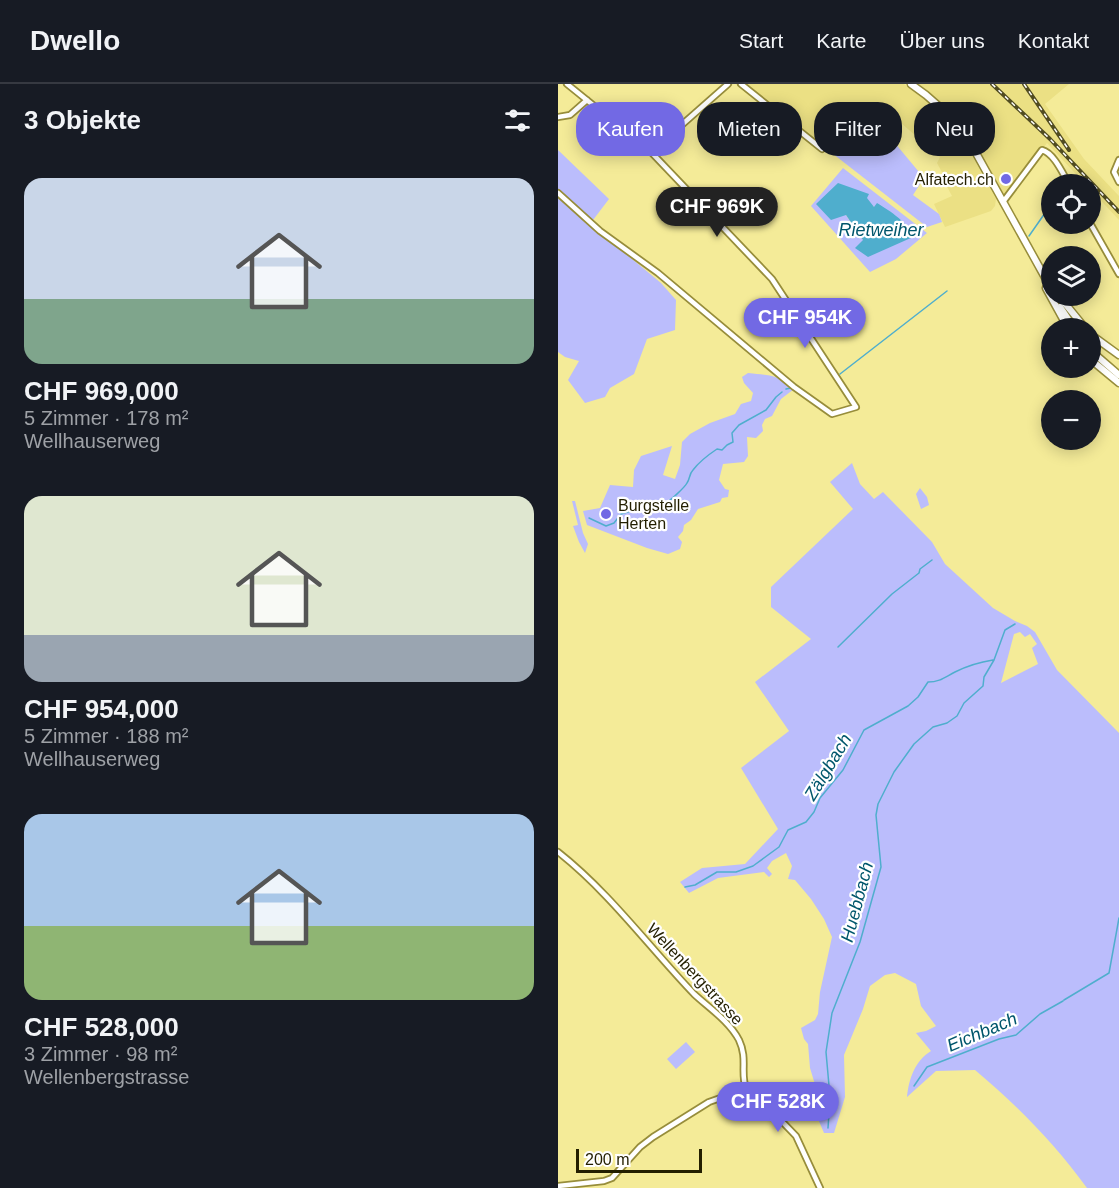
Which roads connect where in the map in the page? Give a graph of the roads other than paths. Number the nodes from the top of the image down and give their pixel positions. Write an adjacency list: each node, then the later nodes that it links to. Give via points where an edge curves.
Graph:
1 (567, 84): 5 (street)
2 (728, 84): 8 (street)
3 (741, 84): 9 (street)
4 (911, 84): 15 (main road, via 960,129)
5 (587, 100): 6 (street); 7 (street, via 570,115)
6 (589, 102)
7 (558, 117)
8 (685, 122)
9 (814, 142)
10 (655, 156): 14 (street, via 772,279 856,407 832,414 794,387)
11 (1119, 160): 13 (street, via 1115,167)
12 (1063, 174): 15 (street, via 1042,150)
13 (1119, 182)
14 (558, 193)
15 (1003, 202): 17 (main road)
16 (1096, 234): 20 (street)
17 (1022, 236): 18 (main road); 19 (main road); 22 (main road)
18 (1041, 265)
19 (1041, 270)
20 (1119, 273)
21 (1067, 306): 23 (main road)
22 (1063, 318)
23 (1077, 318)
24 (1101, 342): 25 (main road)
25 (1119, 355)
26 (1101, 359): 28 (main road)
27 (1101, 368): 29 (main road)
28 (1119, 375)
29 (1119, 383)
30 (558, 852): 31 (street, Wellenbergstrasse, via 730,1027 743,1052)
31 (746, 1089): 32 (street, via 709,1102 653,1137 612,1178); 33 (street, via 797,1138)
32 (558, 1186)
33 (820, 1188)

